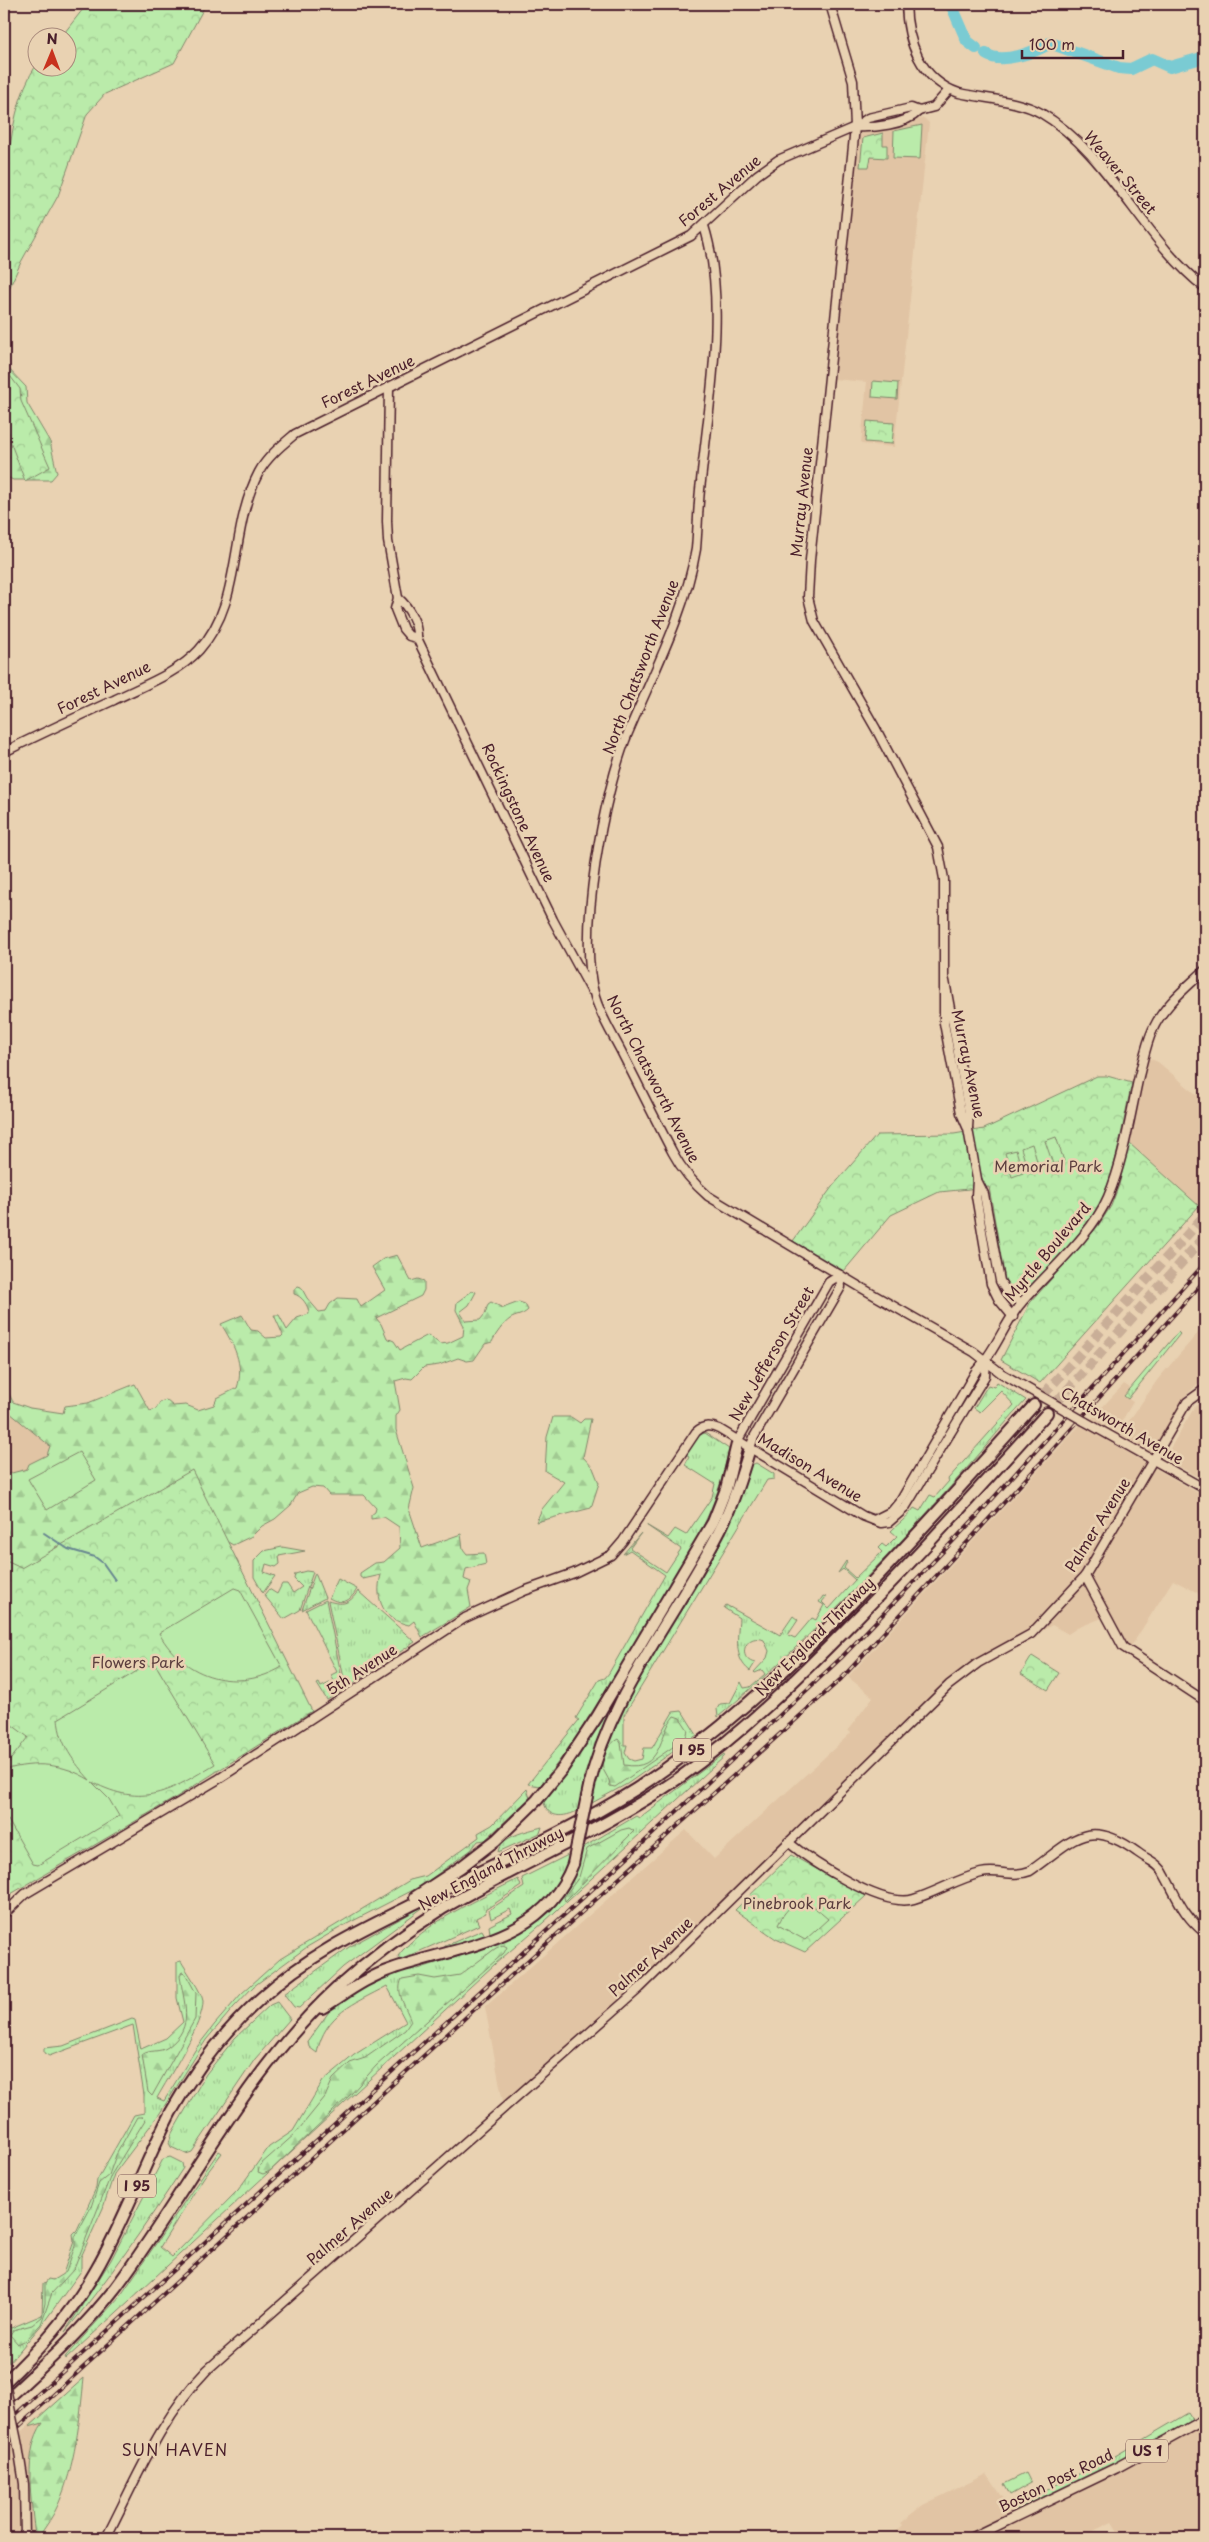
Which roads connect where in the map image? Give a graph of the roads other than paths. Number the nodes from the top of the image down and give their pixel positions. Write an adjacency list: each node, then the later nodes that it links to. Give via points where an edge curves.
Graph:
1 (830, 4): 4 (street, Murray Avenue, via 853,82)
2 (906, 4): 3 (street, Weaver Street, via 907,27 917,57)
3 (949, 90): 4 (street, Forest Avenue, via 934,107 919,110 913,117 870,128); 6 (street, Weaver Street, via 1040,112 1061,128 1092,158 1131,208)
4 (854, 127): 5 (street, Forest Avenue, via 778,160 757,175); 13 (street, Murray Avenue, via 808,597 814,621 935,838 944,879 944,1023)
5 (704, 226): 7 (street, Forest Avenue, via 677,243); 12 (street, North Chatsworth Avenue, via 711,248 714,340 696,549 690,581 673,630 628,734 611,788 591,898 590,968)
6 (1205, 288)
7 (389, 387): 8 (street, Rockingstone Avenue, via 387,521); 10 (street, Forest Avenue, via 295,434 259,471 243,512 227,602 198,650 156,679)
8 (398, 598): 9 (street, Rockingstone Avenue, via 406,604 418,630); 9 (street, Rockingstone Avenue, via 395,609 403,629 409,636)
9 (417, 638): 12 (street, Rockingstone Avenue, via 553,920)
10 (4, 752)
11 (1205, 970): 15 (street, Myrtle Boulevard, via 1173,1001 1153,1029 1143,1057 1119,1164 1105,1204 1076,1244)
12 (595, 998): 14 (street, North Chatsworth Avenue, via 688,1178 708,1196)
13 (977, 1180): 15 (street, Murray Avenue, via 984,1194 1000,1281 1007,1292); 16 (street, Murray Avenue, via 976,1196 992,1284 998,1300)
14 (840, 1275): 17 (street, North Chatsworth Avenue); 23 (street, New Jefferson Street, via 829,1282); 24 (street, New Jefferson Street, via 841,1287)
15 (1021, 1303): 16 (street, Myrtle Boulevard)
16 (1013, 1317): 17 (street, Myrtle Boulevard)
17 (986, 1361): 18 (street, North Chatsworth Avenue); 27 (street, Myrtle Boulevard, via 976,1371 901,1500 892,1510)
18 (1024, 1386): 25 (street, Chatsworth Avenue, bridge)
19 (1205, 1388): 25 (street, Palmer Avenue, via 1188,1402)
20 (1034, 1405): 33 (highway, New England Thruway / I 95, via 845,1609 714,1733 655,1776 587,1818)
21 (1047, 1413): 34 (highway, New England Thruway / I 95, via 873,1602 791,1684 722,1745 663,1788 600,1827 436,1913 376,1955)
22 (704, 1427): 23 (street, Madison Avenue, via 719,1429); 31 (street, 5th Avenue, via 696,1432 623,1541 607,1558 465,1618 217,1780 25,1894)
23 (738, 1440): 24 (street, Madison Avenue); 33 (highway, via 726,1489 710,1527 564,1768 526,1811 472,1859)
24 (750, 1448): 27 (street, Madison Avenue); 34 (highway, bridge, via 722,1526 644,1657 612,1719 595,1762 573,1864 549,1902 513,1931 488,1942 379,1974)
25 (1154, 1460): 26 (street, Chatsworth Avenue); 28 (street, Palmer Avenue)
26 (1205, 1489)
27 (874, 1520)
28 (1085, 1576): 29 (street, via 1123,1648); 30 (street, Palmer Avenue, via 1031,1634 978,1663 949,1684)
29 (1205, 1702)
30 (788, 1842): 32 (street, via 813,1861 870,1893 884,1899 912,1900 955,1881 988,1872 1021,1874 1084,1834 1108,1835 1160,1868 1180,1908); 40 (street, Palmer Avenue, via 640,1988 207,2370 184,2394 164,2424)
31 (4, 1914)
32 (1205, 1933)
33 (342, 1940): 36 (highway, New England Thruway / I 95, via 276,1985 211,2051 171,2114 108,2249 83,2292 42,2344)
34 (310, 2014): 37 (highway, New England Thruway / I 95, via 253,2083 115,2289 80,2331)
35 (4, 2378): 39 (street, bridge, via 24,2484)
36 (4, 2382)
37 (4, 2402)
38 (1205, 2419): 41 (main road, Boston Post Road / US 1, via 1116,2468)
39 (25, 2538)
40 (106, 2538)
41 (971, 2538)

